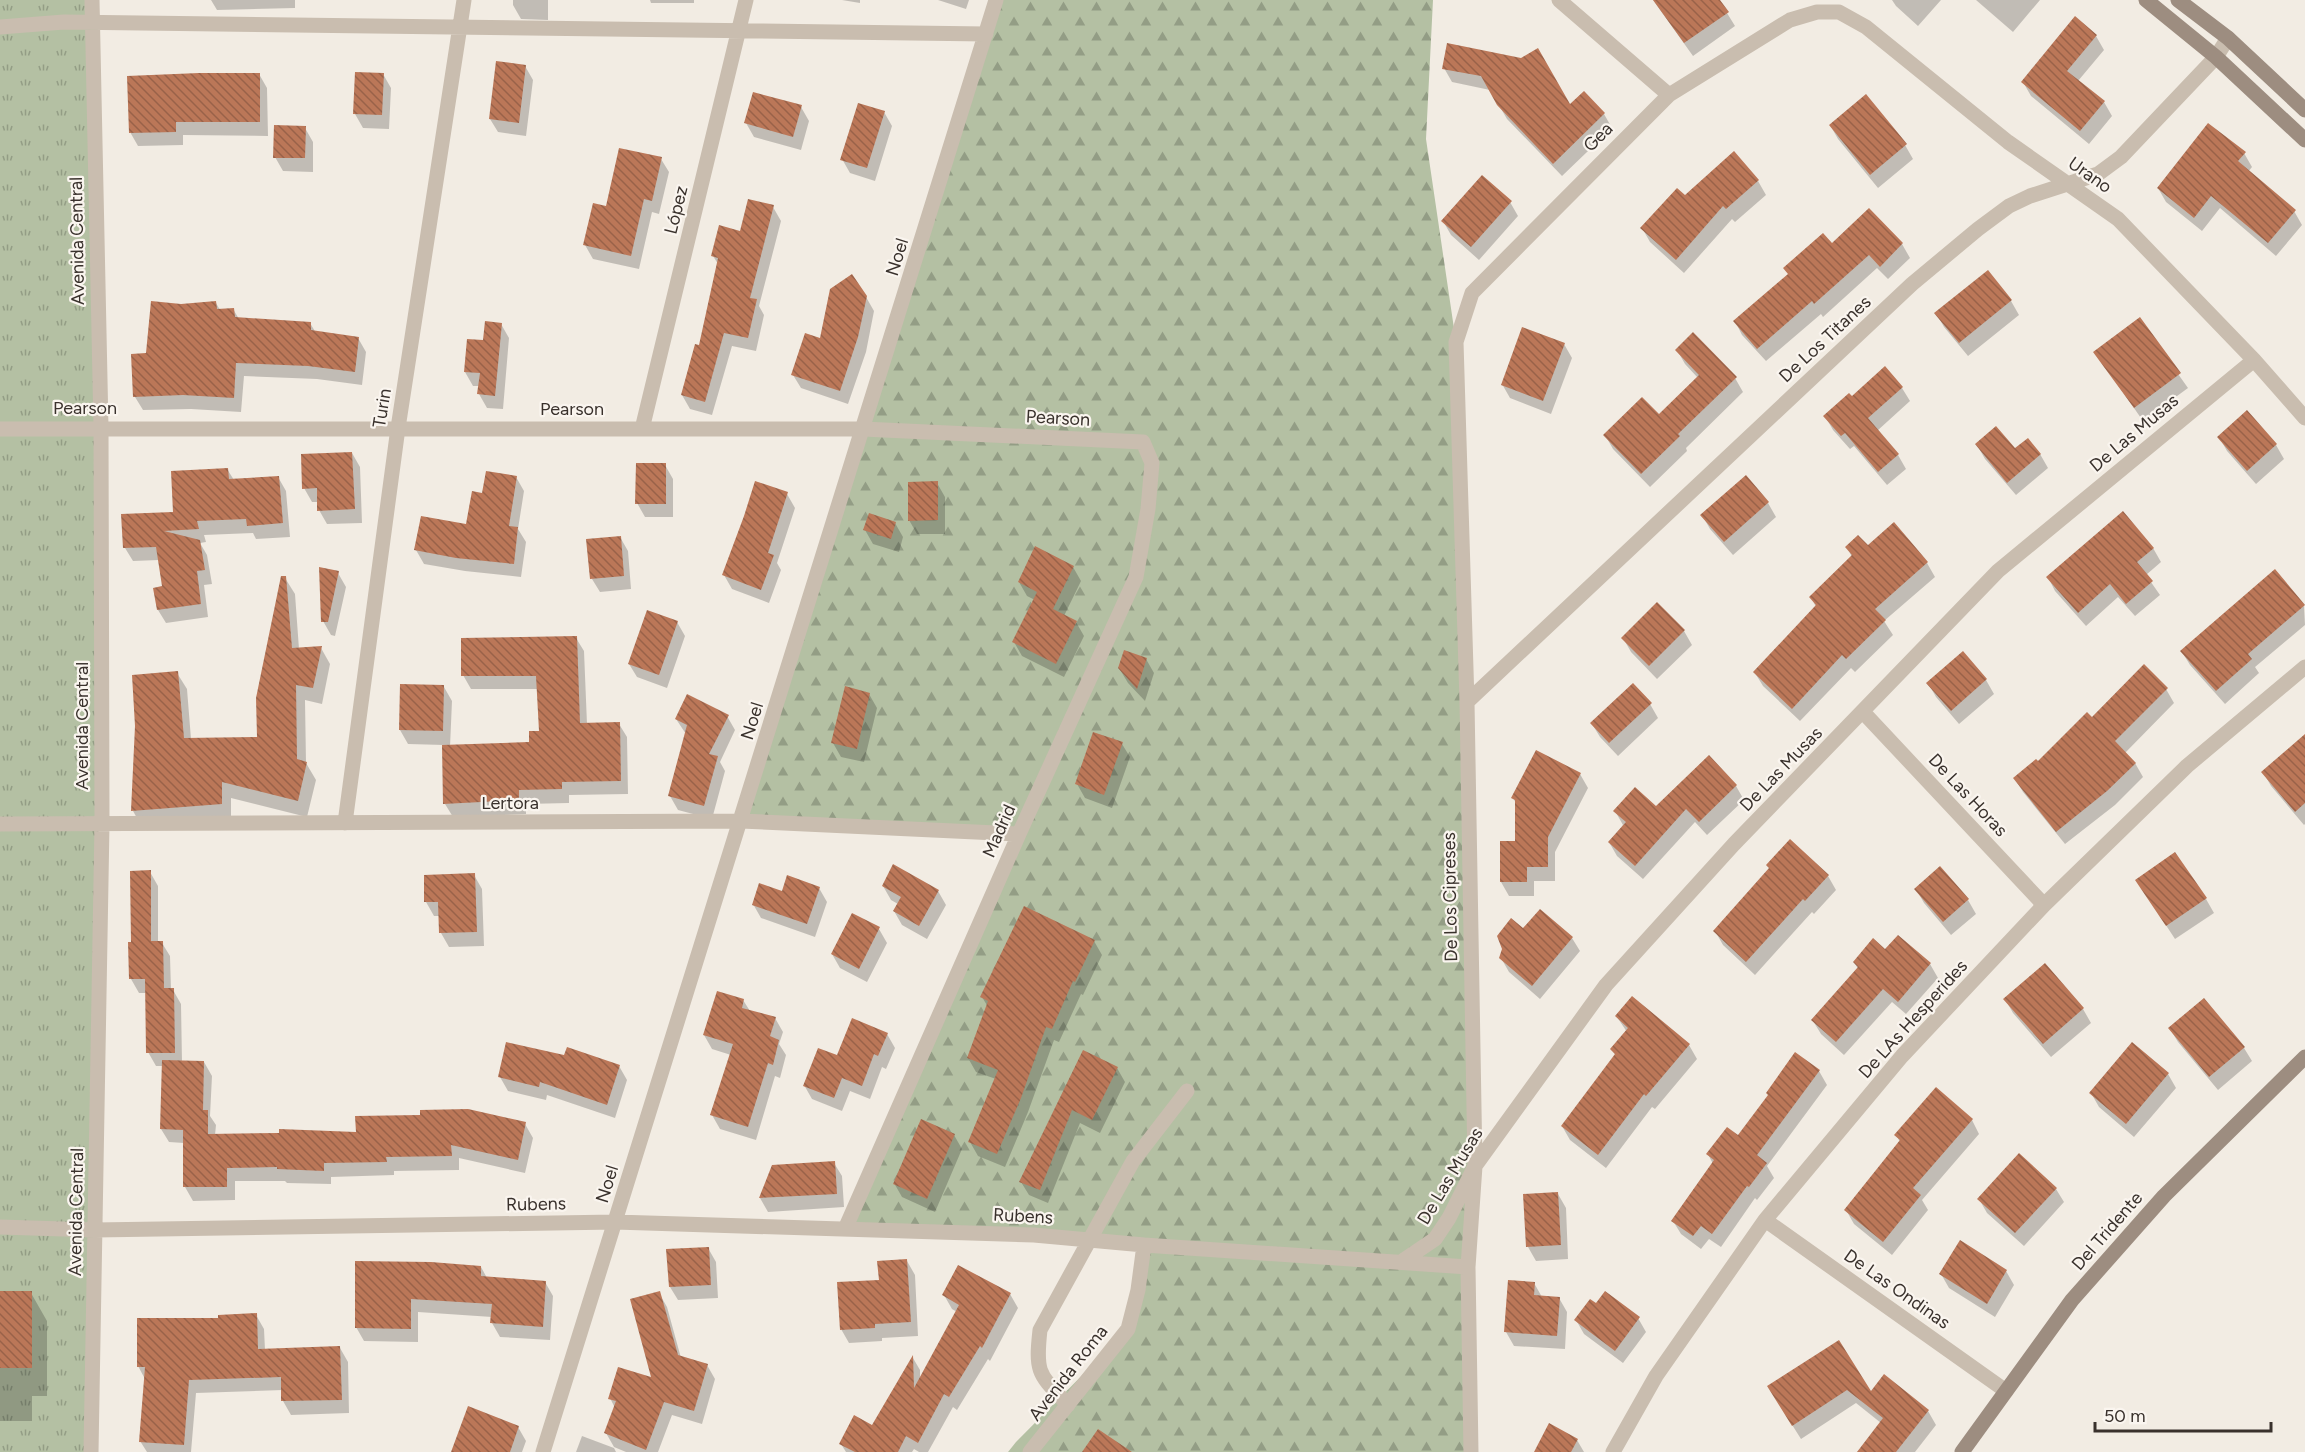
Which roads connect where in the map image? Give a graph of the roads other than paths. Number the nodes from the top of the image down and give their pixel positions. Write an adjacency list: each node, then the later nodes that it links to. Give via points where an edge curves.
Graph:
1 (92, 0): 9 (street, Avenida Central)
2 (464, 0): 11 (street, Turin)
3 (746, 0): 12 (street, López)
4 (996, 0): 13 (street, Noel)
5 (1559, 0): 16 (street)
6 (2146, 0): 15 (main road)
7 (2178, 0): 14 (main road)
8 (1817, 12): 16 (street, Gea, via 1790,20); 19 (street, Urano, via 1839,12 1866,27 2008,142)
9 (92, 23): 10 (street); 11 (street); 23 (street, Avenida Central)
10 (0, 27)
11 (460, 28): 12 (street); 24 (street, Turin)
12 (739, 31): 13 (street); 26 (street, López)
13 (986, 34): 27 (street, Noel)
14 (2228, 38): 15 (street, De Los Titanes); 17 (main road)
15 (2216, 57): 18 (main road); 19 (street, De Los Titanes, via 2121,157 2098,174)
16 (1668, 95): 20 (street, Gea, via 1472,293)
17 (2305, 110)
18 (2305, 140)
19 (2071, 184): 21 (street, Urano, via 2118,219); 30 (street, De Los Titanes, via 2009,206 1920,277)
20 (1456, 342): 30 (street, De Los Cipreses)
21 (2254, 360): 22 (street, Urano); 31 (street, De Las Musas, via 1998,571)
22 (2305, 417)
23 (101, 427): 24 (street, Pearson); 25 (street, Pearson); 35 (street, Avenida Central)
24 (398, 428): 26 (street, Pearson); 33 (street, Turin)
25 (0, 429)
26 (642, 429): 27 (street, Pearson)
27 (863, 429): 28 (street, Pearson); 32 (street, Noel)
28 (1143, 442): 36 (street, Madrid, via 1152,463 1136,577)
29 (2305, 667): 37 (street, De LAs Hesperides, via 2187,766)
30 (1467, 702): 40 (street, De Los Cipreses)
31 (1863, 712): 37 (street, De Las Horas); 40 (street, De Las Musas, via 1734,844 1606,985)
32 (741, 821): 33 (street, Lertora); 36 (street, Lertora); 42 (street, Noel)
33 (345, 823): 35 (street, Lertora)
34 (0, 824): 35 (street, Lertora)
35 (102, 824): 45 (street, Avenida Central)
36 (1019, 834): 44 (street, Madrid)
37 (2044, 905): 41 (street, De LAs Hesperides, via 1902,1056)
38 (2305, 1057): 50 (main road, Del Tridente, via 2164,1196 2072,1300)
39 (1187, 1091): 46 (street, via 1132,1161)
40 (1474, 1166): 48 (street, De Las Musas, via 1435,1239); 49 (street, De Los Cipreses)
41 (1765, 1220): 50 (street, De Las Ondinas); 56 (street, De LAs Hesperides, via 1656,1376)
42 (615, 1222): 44 (street, Rubens); 45 (street, Rubens); 53 (street, Noel)
43 (0, 1227): 45 (street, Rubens)
44 (845, 1229): 46 (street, Rubens)
45 (95, 1230): 52 (street, Avenida Central)
46 (1090, 1240): 47 (street, Rubens); 51 (street, via 1040,1330 1037,1358 1042,1378)
47 (1144, 1245): 48 (street, Rubens); 51 (street, Avenida Roma, via 1128,1329)
48 (1401, 1262): 49 (street, Rubens)
49 (1468, 1267): 55 (street, De Los Cipreses)
50 (2006, 1391): 57 (main road, Del Tridente)
51 (1068, 1405): 54 (street, Avenida Roma)
52 (91, 1452)
53 (543, 1452)
54 (1030, 1452)
55 (1471, 1452)
56 (1613, 1452)
57 (1962, 1452)

